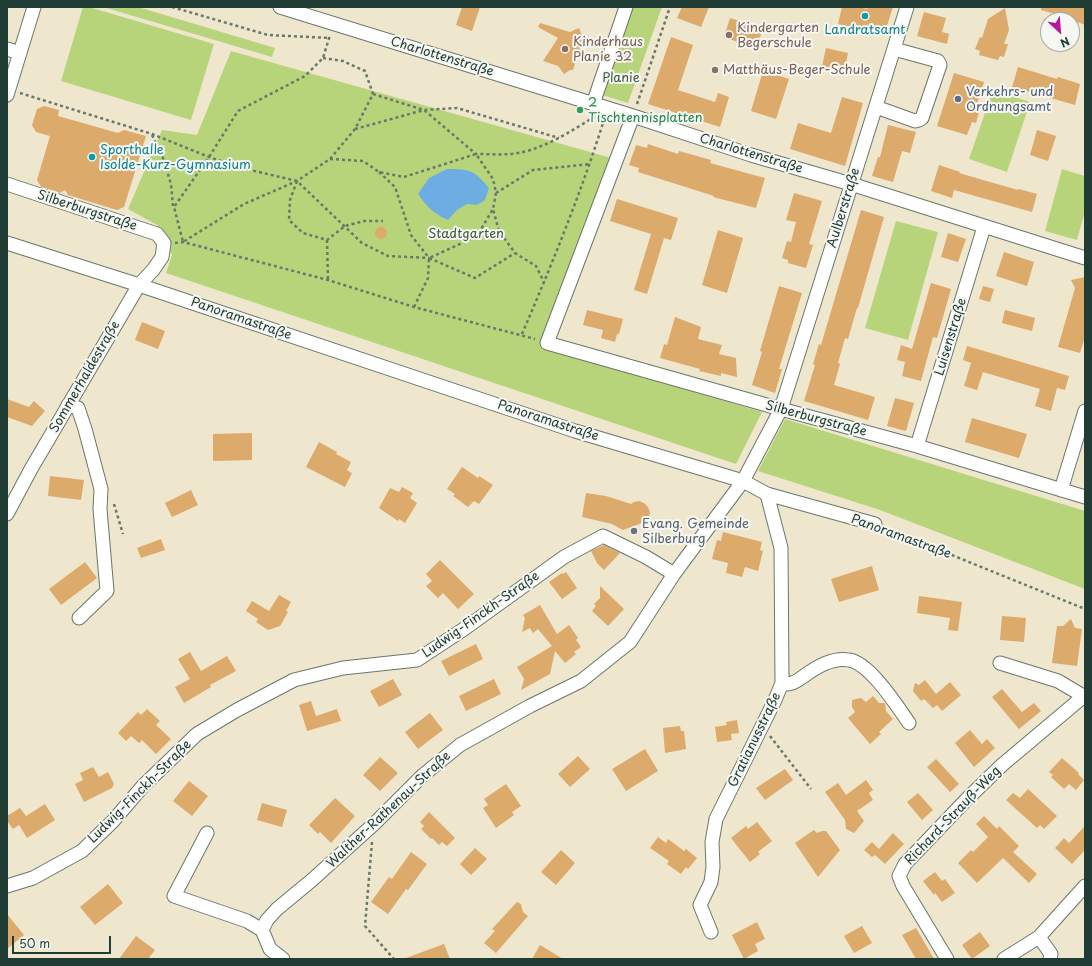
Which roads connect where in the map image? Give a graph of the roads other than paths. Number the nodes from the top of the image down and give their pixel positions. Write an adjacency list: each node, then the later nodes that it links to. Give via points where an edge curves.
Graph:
1 (34, 7): 8 (street)
2 (280, 7): 5 (street, Charlottenstraße)
3 (626, 7): 10 (street)
4 (907, 7): 7 (street, Aulberstraße)
5 (313, 12): 10 (street, Charlottenstraße, via 332,23)
6 (7, 49): 8 (street)
7 (894, 49): 11 (street, Aulberstraße); 11 (street, via 938,61 940,65 922,118 915,121)
8 (20, 53): 9 (street)
9 (7, 94)
10 (593, 104): 12 (street, Charlottenstraße)
11 (875, 109): 14 (street, Aulberstraße)
12 (633, 116): 14 (street, Charlottenstraße, via 751,155); 21 (street, Silberburgstraße, via 547,343)
13 (7, 184): 17 (street, Silberburgstraße, via 157,234)
14 (851, 184): 15 (street, Charlottenstraße); 21 (street, Aulberstraße)
15 (984, 227): 18 (street, Charlottenstraße); 23 (street, Luisenstraße)
16 (7, 243): 19 (street, Panoramastraße)
17 (164, 243): 19 (street, Sommerhaldestraße, via 162,257 154,270)
18 (1085, 258)
19 (139, 285): 20 (street, Sommerhaldestraße); 24 (street, Panoramastraße, via 575,431)
20 (68, 405): 28 (street, Sommerhaldestraße); 31 (street, via 78,408 101,489 100,508 107,591)
21 (781, 410): 23 (street, Silberburgstraße); 24 (street, Walther-Rathenau-Straße)
22 (1085, 411): 25 (street)
23 (917, 446): 25 (street, Silberburgstraße)
24 (743, 481): 26 (street, Panoramastraße); 30 (street, Walther-Rathenau-Straße)
25 (1061, 490): 27 (street, Silberburgstraße)
26 (767, 494): 29 (street, Panoramastraße); 33 (street, Gratianusstraße, via 781,548)
27 (1085, 497)
28 (7, 514)
29 (875, 524)
30 (674, 574): 37 (street, Ludwig-Finckh-Straße, via 603,536 564,557 417,660 343,668 294,680 197,734 143,786 113,821 82,851 33,878); 39 (street, Walther-Rathenau-Straße, via 630,642 581,681 460,745 422,776 374,824 277,909)
31 (79, 618)
32 (1000, 663): 34 (street, Richard-Strauß-Weg, via 1058,681)
33 (782, 683): 35 (street, via 793,683 815,668 835,660 849,660 872,674); 40 (street, Gratianusstraße, via 716,819 712,842 713,867 710,882 700,905)
34 (1085, 697): 44 (street, Richard-Strauß-Weg, via 1002,765 905,864 899,876)
35 (909, 723)
36 (207, 833): 39 (street, via 174,896 247,921)
37 (7, 886)
38 (1085, 886): 41 (street)
39 (262, 930): 43 (street, via 270,949)
40 (711, 932)
41 (1039, 937): 42 (street); 45 (street)
42 (1054, 957)
43 (283, 959)
44 (947, 959)
45 (1004, 959)

